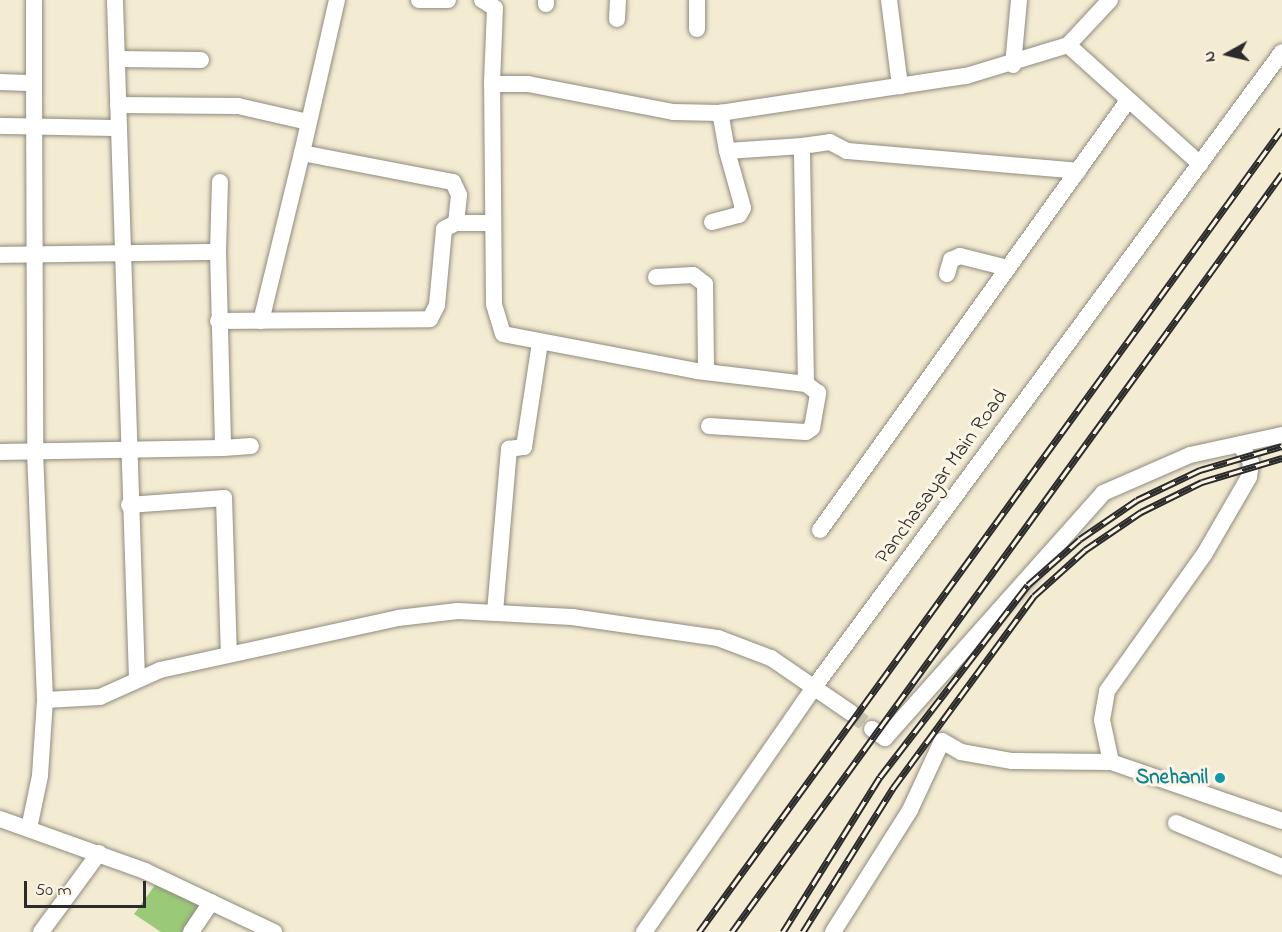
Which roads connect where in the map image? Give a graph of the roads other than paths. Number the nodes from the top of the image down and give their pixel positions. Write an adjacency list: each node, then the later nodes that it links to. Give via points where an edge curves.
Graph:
1 (34, 0): 20 (street)
2 (115, 0): 16 (street)
3 (337, 0): 26 (street)
4 (419, 0): 5 (street)
5 (448, 0)
6 (482, 0): 21 (street, via 495,8)
7 (618, 0): 12 (street)
8 (698, 0): 13 (street)
9 (889, 0): 22 (street)
10 (1019, 0): 18 (street)
11 (1110, 0): 14 (street)
12 (617, 19)
13 (697, 29)
14 (1068, 45): 18 (street); 23 (street)
15 (1282, 52): 33 (street, Panchasayar Main Road)
16 (117, 59): 17 (street); 24 (street)
17 (201, 60)
18 (1013, 65): 22 (street)
19 (0, 82): 20 (street)
20 (34, 83): 28 (street)
21 (492, 84): 25 (street, via 528,84 674,112); 38 (street)
22 (900, 86): 25 (street)
23 (1127, 102): 33 (street); 34 (street)
24 (118, 105): 26 (street, via 238,106); 29 (street)
25 (720, 113): 31 (street)
26 (308, 122): 32 (street)
27 (0, 126): 28 (street)
28 (34, 127): 29 (street); 42 (street)
29 (119, 128): 40 (street)
30 (802, 146): 31 (street); 34 (street, via 830,142 847,151); 50 (street)
31 (727, 151): 36 (street, via 743,208 739,215)
32 (302, 153): 37 (street, via 453,182 459,195); 47 (street)
33 (1200, 164): 64 (street, Panchasayar Main Road)
34 (1078, 171): 43 (street)
35 (220, 182): 39 (street)
36 (712, 222)
37 (456, 223): 38 (street); 47 (street, via 442,236 437,305 430,319)
38 (492, 223): 48 (street, via 497,323 503,334)
39 (218, 252): 40 (street); 46 (street)
40 (122, 254): 42 (street); 56 (street)
41 (0, 255): 42 (street)
42 (34, 255): 57 (street)
43 (1006, 268): 44 (street, via 960,256 951,260); 60 (street)
44 (947, 274)
45 (656, 277): 49 (street, via 693,275 705,284)
46 (218, 321): 47 (street); 55 (street)
47 (261, 321)
48 (540, 343): 49 (street); 61 (street, via 524,447 509,449)
49 (706, 372): 50 (street)
50 (806, 384): 51 (street, via 818,393 812,428 806,432)
51 (709, 426)
52 (1282, 435): 53 (street)
53 (1240, 445): 67 (street, via 1190,455 1103,493 885,738); 68 (street, via 1251,462 1249,477 1205,553 1104,697 1102,720)
54 (251, 446): 55 (street)
55 (223, 448): 56 (street)
56 (128, 449): 57 (street); 59 (street)
57 (35, 451): 58 (street); 65 (street)
58 (0, 452)
59 (129, 505): 62 (street, via 224,498); 63 (street)
60 (820, 530)
61 (495, 612): 62 (street, via 398,618); 64 (street, via 718,638 771,658)
62 (229, 654): 63 (street)
63 (137, 679): 65 (street, via 100,697)
64 (815, 686): 66 (street); 79 (street, Panchasayar Main Road)
65 (45, 700): 72 (street)
66 (851, 713)
67 (872, 729)
68 (1111, 762): 70 (street); 80 (street, via 1012,761 961,752 942,741 910,810)
69 (0, 819): 72 (street)
70 (1282, 821)
71 (1176, 823): 74 (street)
72 (29, 828): 73 (street)
73 (99, 853): 75 (street); 76 (street)
74 (1282, 867)
75 (212, 903): 77 (street); 78 (street)
76 (41, 932)
77 (191, 932)
78 (274, 932)
79 (644, 932)
80 (833, 932)

